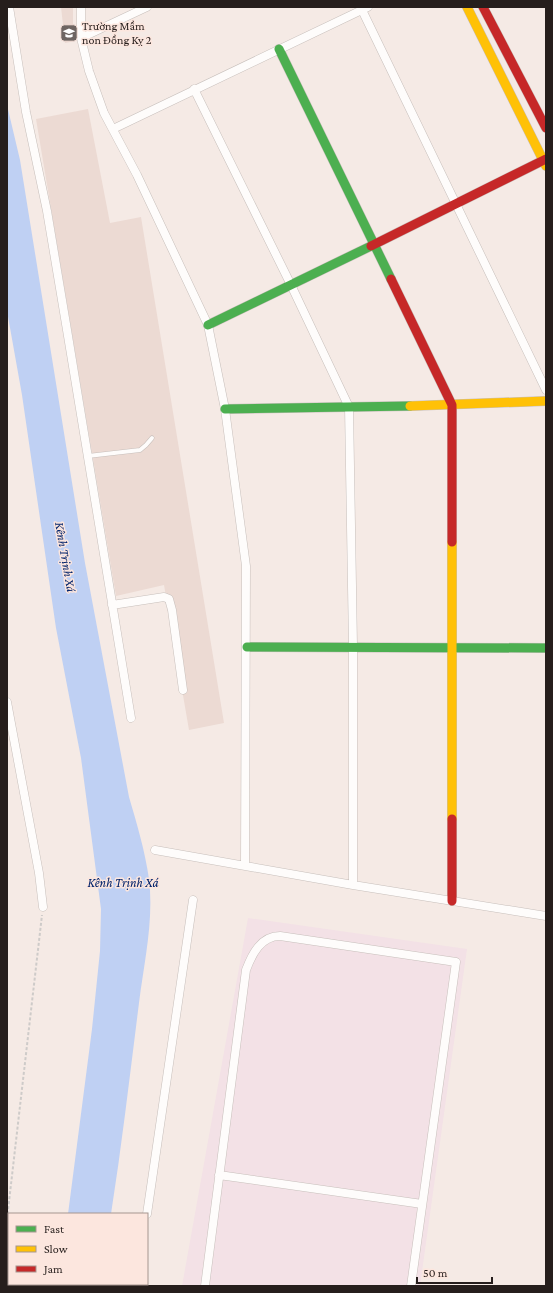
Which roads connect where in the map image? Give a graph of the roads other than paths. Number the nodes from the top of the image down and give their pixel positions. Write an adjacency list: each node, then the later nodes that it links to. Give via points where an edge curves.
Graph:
1 (8, 7): 23 (street, via 26,112 47,211)
2 (81, 7): 7 (street)
3 (147, 7): 7 (street)
4 (467, 7): 12 (street)
5 (483, 7): 11 (street)
6 (365, 8): 8 (street); 13 (street)
7 (81, 38): 10 (street, via 89,71 104,113)
8 (279, 49): 9 (street); 14 (street)
9 (194, 89): 10 (street); 15 (street)
10 (113, 128): 16 (street)
11 (546, 128)
12 (545, 162): 13 (street)
13 (456, 204): 14 (street); 17 (street)
14 (374, 245): 15 (street); 19 (street)
15 (292, 285): 16 (street); 20 (street)
16 (208, 325): 21 (street)
17 (546, 390)
18 (546, 401): 19 (street)
19 (452, 405): 20 (street); 27 (street)
20 (349, 407): 21 (street); 25 (street)
21 (225, 409): 26 (street, via 246,566)
22 (152, 438): 23 (lane, via 140,450)
23 (88, 456): 24 (street)
24 (112, 605): 29 (street, via 164,597 168,599 172,610); 31 (street)
25 (353, 646): 26 (street); 27 (street); 34 (street)
26 (247, 647): 33 (street)
27 (453, 648): 28 (street); 36 (street)
28 (546, 648)
29 (183, 690)
30 (7, 702): 37 (street)
31 (131, 718)
32 (155, 850): 33 (street)
33 (245, 866): 34 (street)
34 (353, 886): 36 (street)
35 (192, 900): 41 (street)
36 (452, 901): 38 (street)
37 (43, 907)
38 (546, 916)
39 (219, 1175): 40 (street); 40 (street, via 246,970 261,943 280,936 456,962); 42 (street)
40 (422, 1204): 43 (street)
41 (146, 1213)
42 (205, 1286)
43 (410, 1286)

